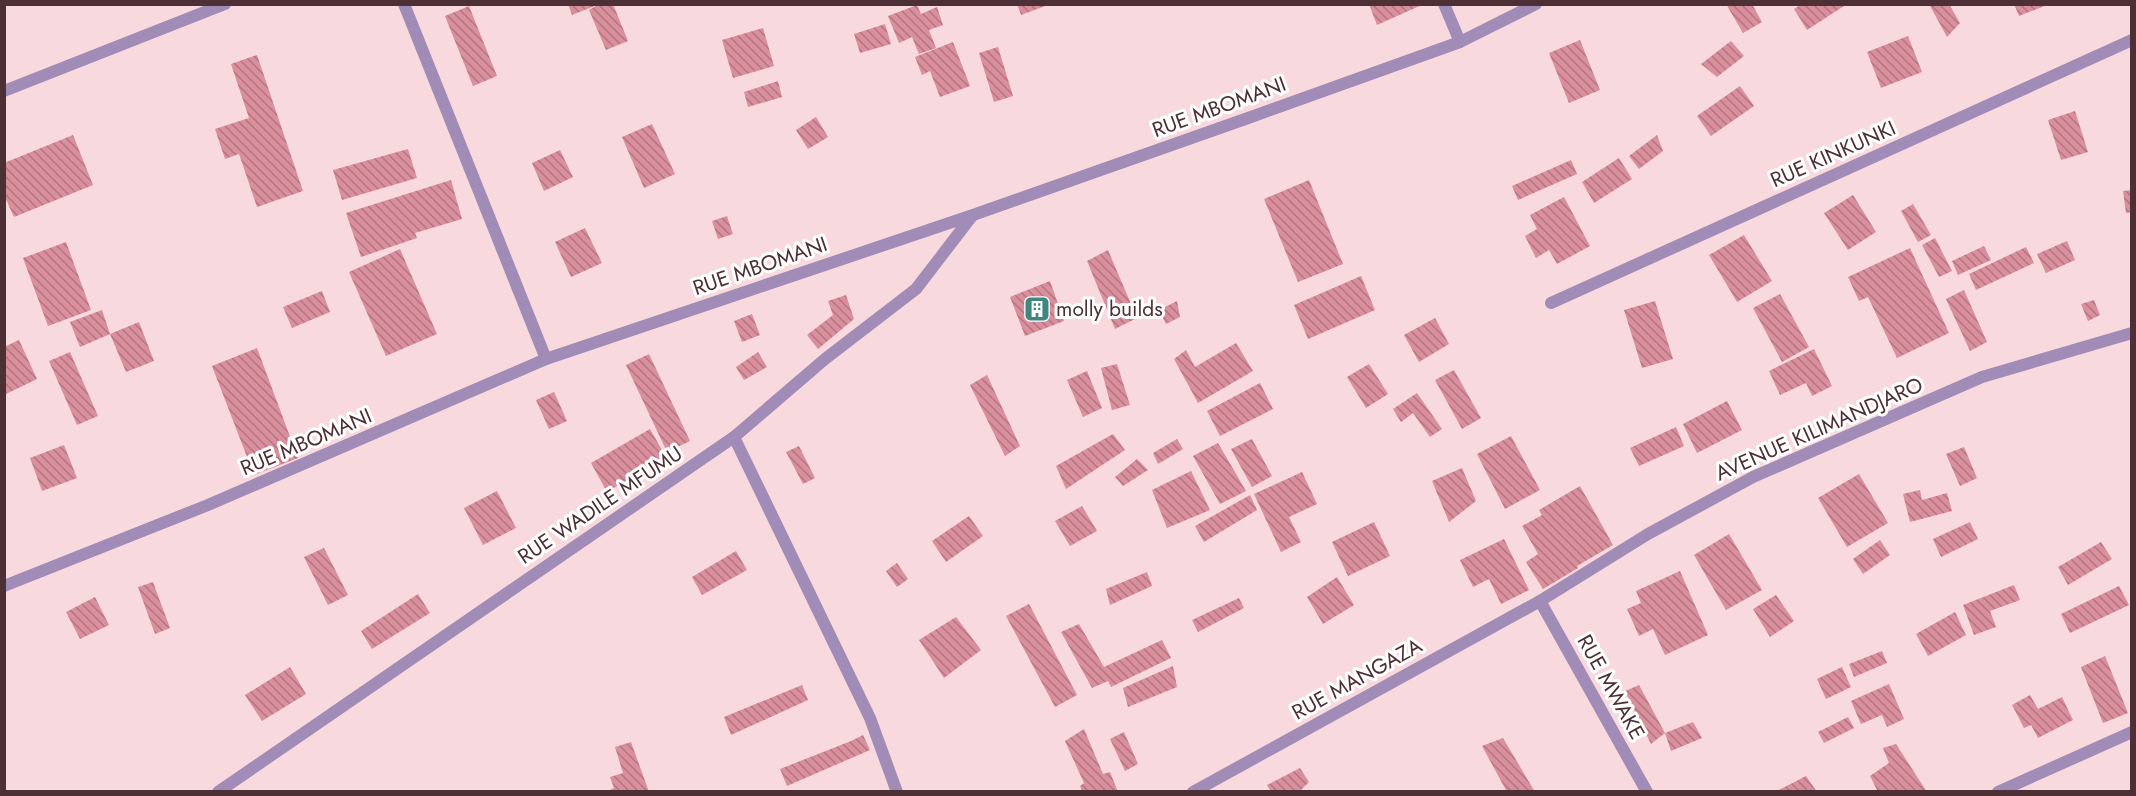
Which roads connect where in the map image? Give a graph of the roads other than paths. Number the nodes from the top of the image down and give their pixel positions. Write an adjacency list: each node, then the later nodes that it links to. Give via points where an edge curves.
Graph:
1 (225, 4): 7 (street)
2 (404, 4): 11 (street)
3 (1444, 4): 6 (street)
4 (1536, 4): 6 (street, RUE MBOMANI)
5 (2132, 40): 9 (street, RUE KINKUNKI)
6 (1460, 42): 8 (street, RUE MBOMANI)
7 (4, 91)
8 (973, 215): 11 (street, RUE MBOMANI); 12 (street, RUE WADILE MFUMU, via 916,289 825,359)
9 (1551, 303)
10 (2132, 333): 14 (street, AVENUE KILIMANDJARO, via 1982,377 1753,477 1648,534)
11 (546, 359): 13 (street, RUE MBOMANI, via 208,505)
12 (734, 437): 16 (street, RUE WADILE MFUMU); 17 (street, via 870,718)
13 (4, 586)
14 (1540, 601): 18 (street, RUE MANGAZA); 19 (street, RUE MWAKE)
15 (2132, 732): 20 (street)
16 (218, 792)
17 (897, 792)
18 (1193, 792)
19 (1647, 792)
20 (1998, 792)

